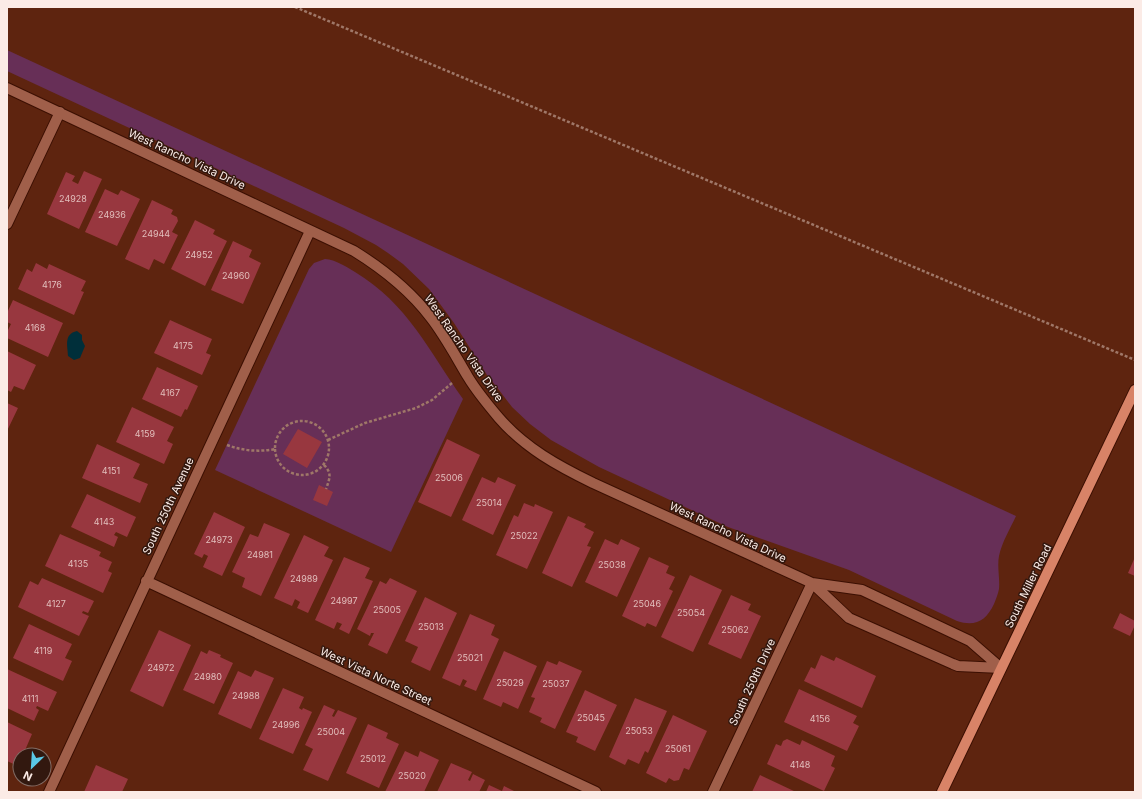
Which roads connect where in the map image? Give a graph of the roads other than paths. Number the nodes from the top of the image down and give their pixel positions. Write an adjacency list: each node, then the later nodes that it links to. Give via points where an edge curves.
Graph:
1 (7, 88): 2 (street, West Rancho Vista Drive)
2 (60, 112): 3 (street); 4 (street, West Rancho Vista Drive)
3 (7, 224)
4 (310, 231): 6 (street, South 250th Avenue); 7 (street, West Rancho Vista Drive, via 354,251 402,286 432,318 482,397 500,419 540,454 593,483)
5 (1135, 390): 8 (main road, South Miller Road)
6 (146, 581): 9 (street, South 250th Avenue); 10 (street, West Vista Norte Street)
7 (812, 583): 8 (street, West Rancho Vista Drive, via 862,590 970,641); 8 (street, West Rancho Vista Drive, via 849,618 958,666); 11 (street, South 250th Drive)
8 (1001, 668): 12 (main road, South Miller Road)
9 (49, 792)
10 (596, 792)
11 (713, 792)
12 (942, 792)

